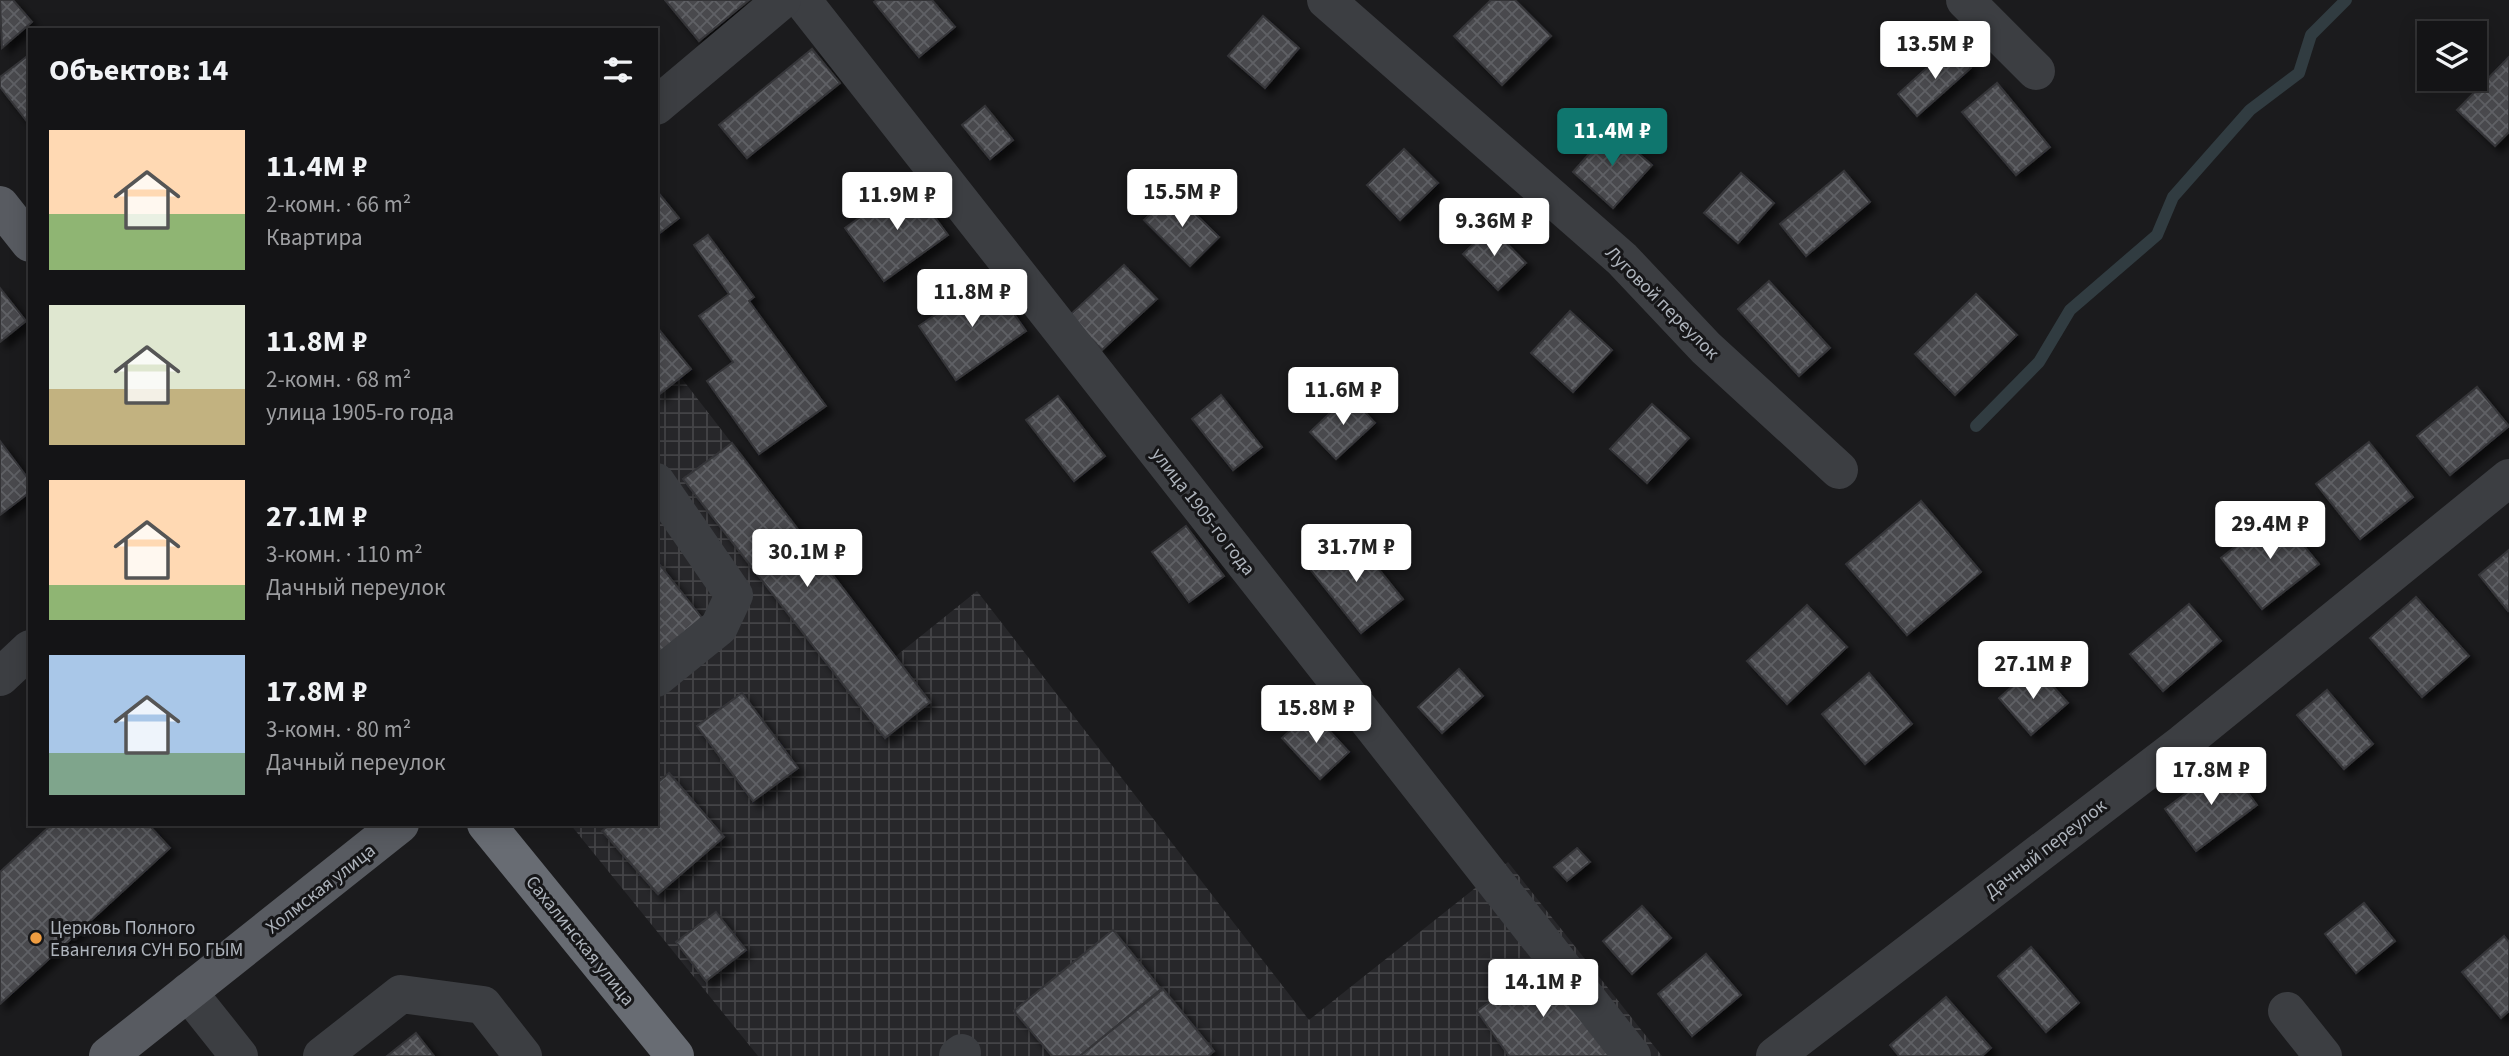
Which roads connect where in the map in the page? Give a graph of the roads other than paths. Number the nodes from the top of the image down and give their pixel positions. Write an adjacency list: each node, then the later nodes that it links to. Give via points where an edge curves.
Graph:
1 (782, 0): 6 (street)
2 (802, 0): 24 (street, улица 1905-го года)
3 (1326, 0): 9 (street, Луговой переулок, via 1622,259 1706,348)
4 (1965, 0): 5 (street)
5 (2036, 71)
6 (658, 104)
7 (0, 205): 8 (main road)
8 (28, 240)
9 (1839, 470)
10 (2509, 478): 25 (street, Дачный переулок, via 2183,743)
11 (658, 485): 13 (street, via 734,595 719,627)
12 (28, 651): 14 (street)
13 (658, 676)
14 (0, 677)
15 (397, 826): 17 (main road, Холмская улица)
16 (488, 826): 23 (highway, Сахалинская улица)
17 (188, 992): 19 (main road, Холмская улица); 20 (street)
18 (2287, 1011): 26 (street)
19 (108, 1056)
20 (239, 1056)
21 (322, 1056): 22 (street, via 401,994 483,1005)
22 (523, 1056)
23 (675, 1056)
24 (1632, 1056)
25 (1775, 1056)
26 (2323, 1056)

